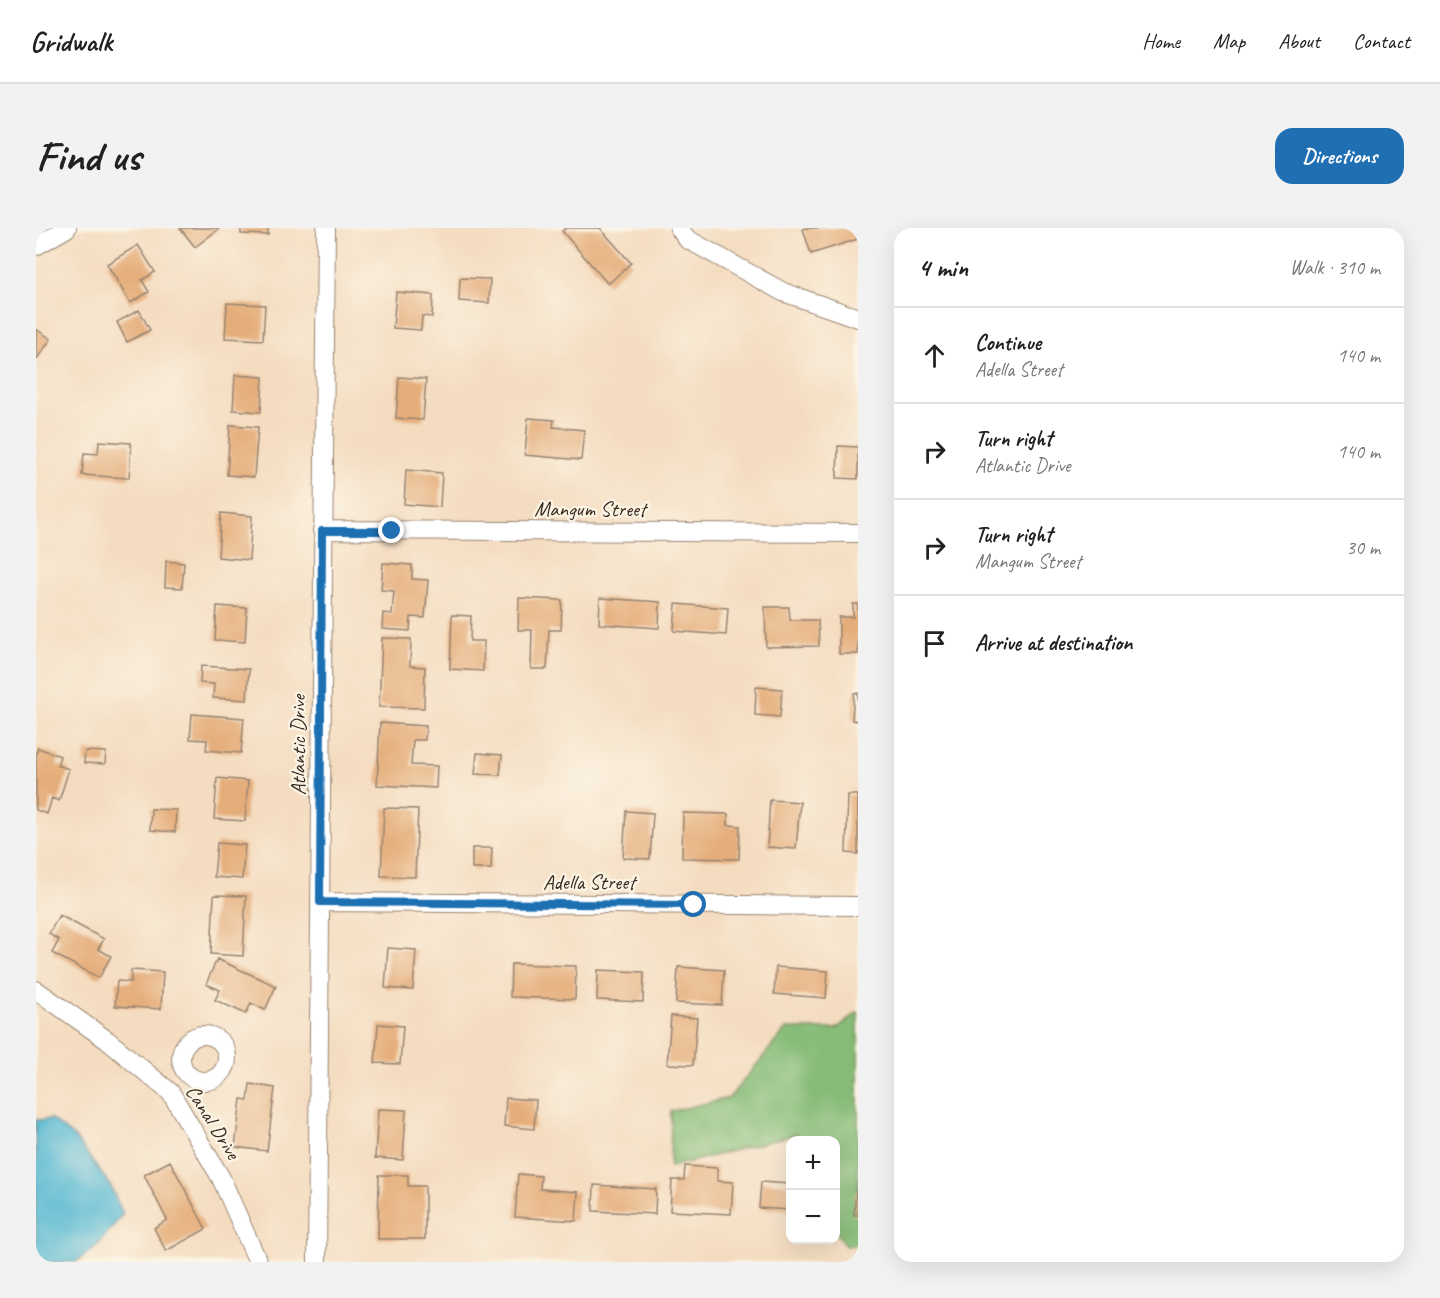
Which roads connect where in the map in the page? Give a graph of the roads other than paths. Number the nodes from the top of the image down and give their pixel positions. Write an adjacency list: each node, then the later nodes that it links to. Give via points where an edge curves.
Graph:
1 (67, 228): 4 (street)
2 (326, 228): 6 (street, Atlantic Drive)
3 (680, 228): 5 (street, via 687,239 783,292)
4 (36, 246)
5 (858, 318)
6 (322, 531): 7 (street, Mangum Street); 8 (street, Atlantic Drive)
7 (858, 533)
8 (320, 902): 9 (street, Adella Street); 14 (street, Atlantic Drive)
9 (858, 906)
10 (36, 990): 12 (street, Canal Drive, via 107,1040)
11 (187, 1074): 12 (street)
12 (171, 1094): 13 (street, Canal Drive, via 221,1178)
13 (258, 1262)
14 (317, 1262)

